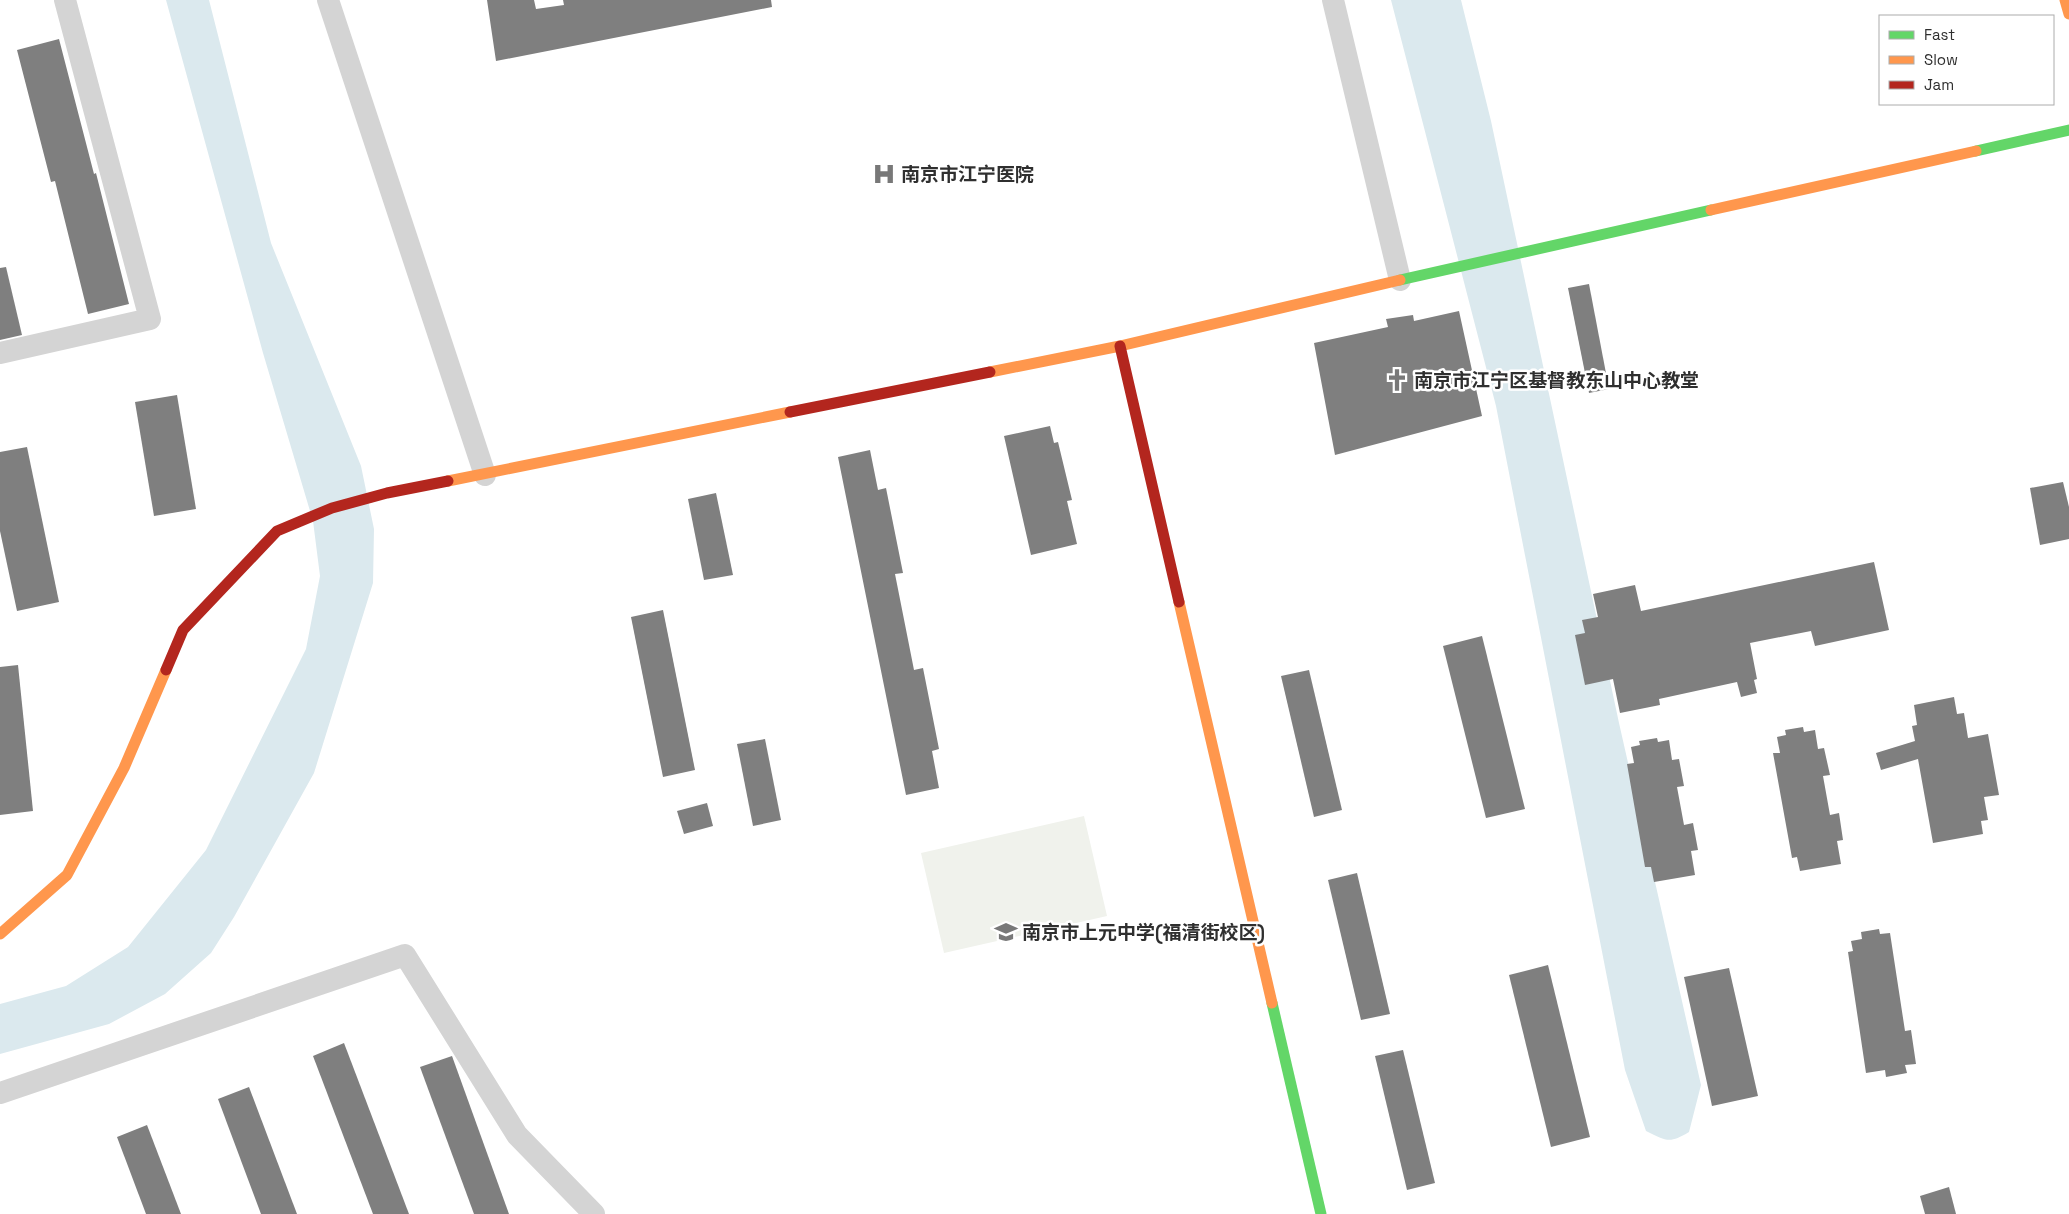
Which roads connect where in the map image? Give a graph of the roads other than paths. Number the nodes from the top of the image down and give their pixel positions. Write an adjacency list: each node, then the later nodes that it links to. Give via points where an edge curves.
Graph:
1 (65, 0): 9 (street, via 150,319)
2 (328, 0): 10 (street)
3 (1333, 0): 7 (street)
4 (2065, 0): 5 (street)
5 (2069, 14)
6 (2069, 130): 7 (street)
7 (1400, 280): 8 (street)
8 (1120, 346): 10 (street); 14 (street)
9 (0, 353)
10 (485, 474): 11 (street, via 387,493 332,508 277,532 183,630 124,768 66,876)
11 (0, 934)
12 (0, 1093): 13 (street, via 405,955 517,1135)
13 (594, 1214)
14 (1321, 1214)

